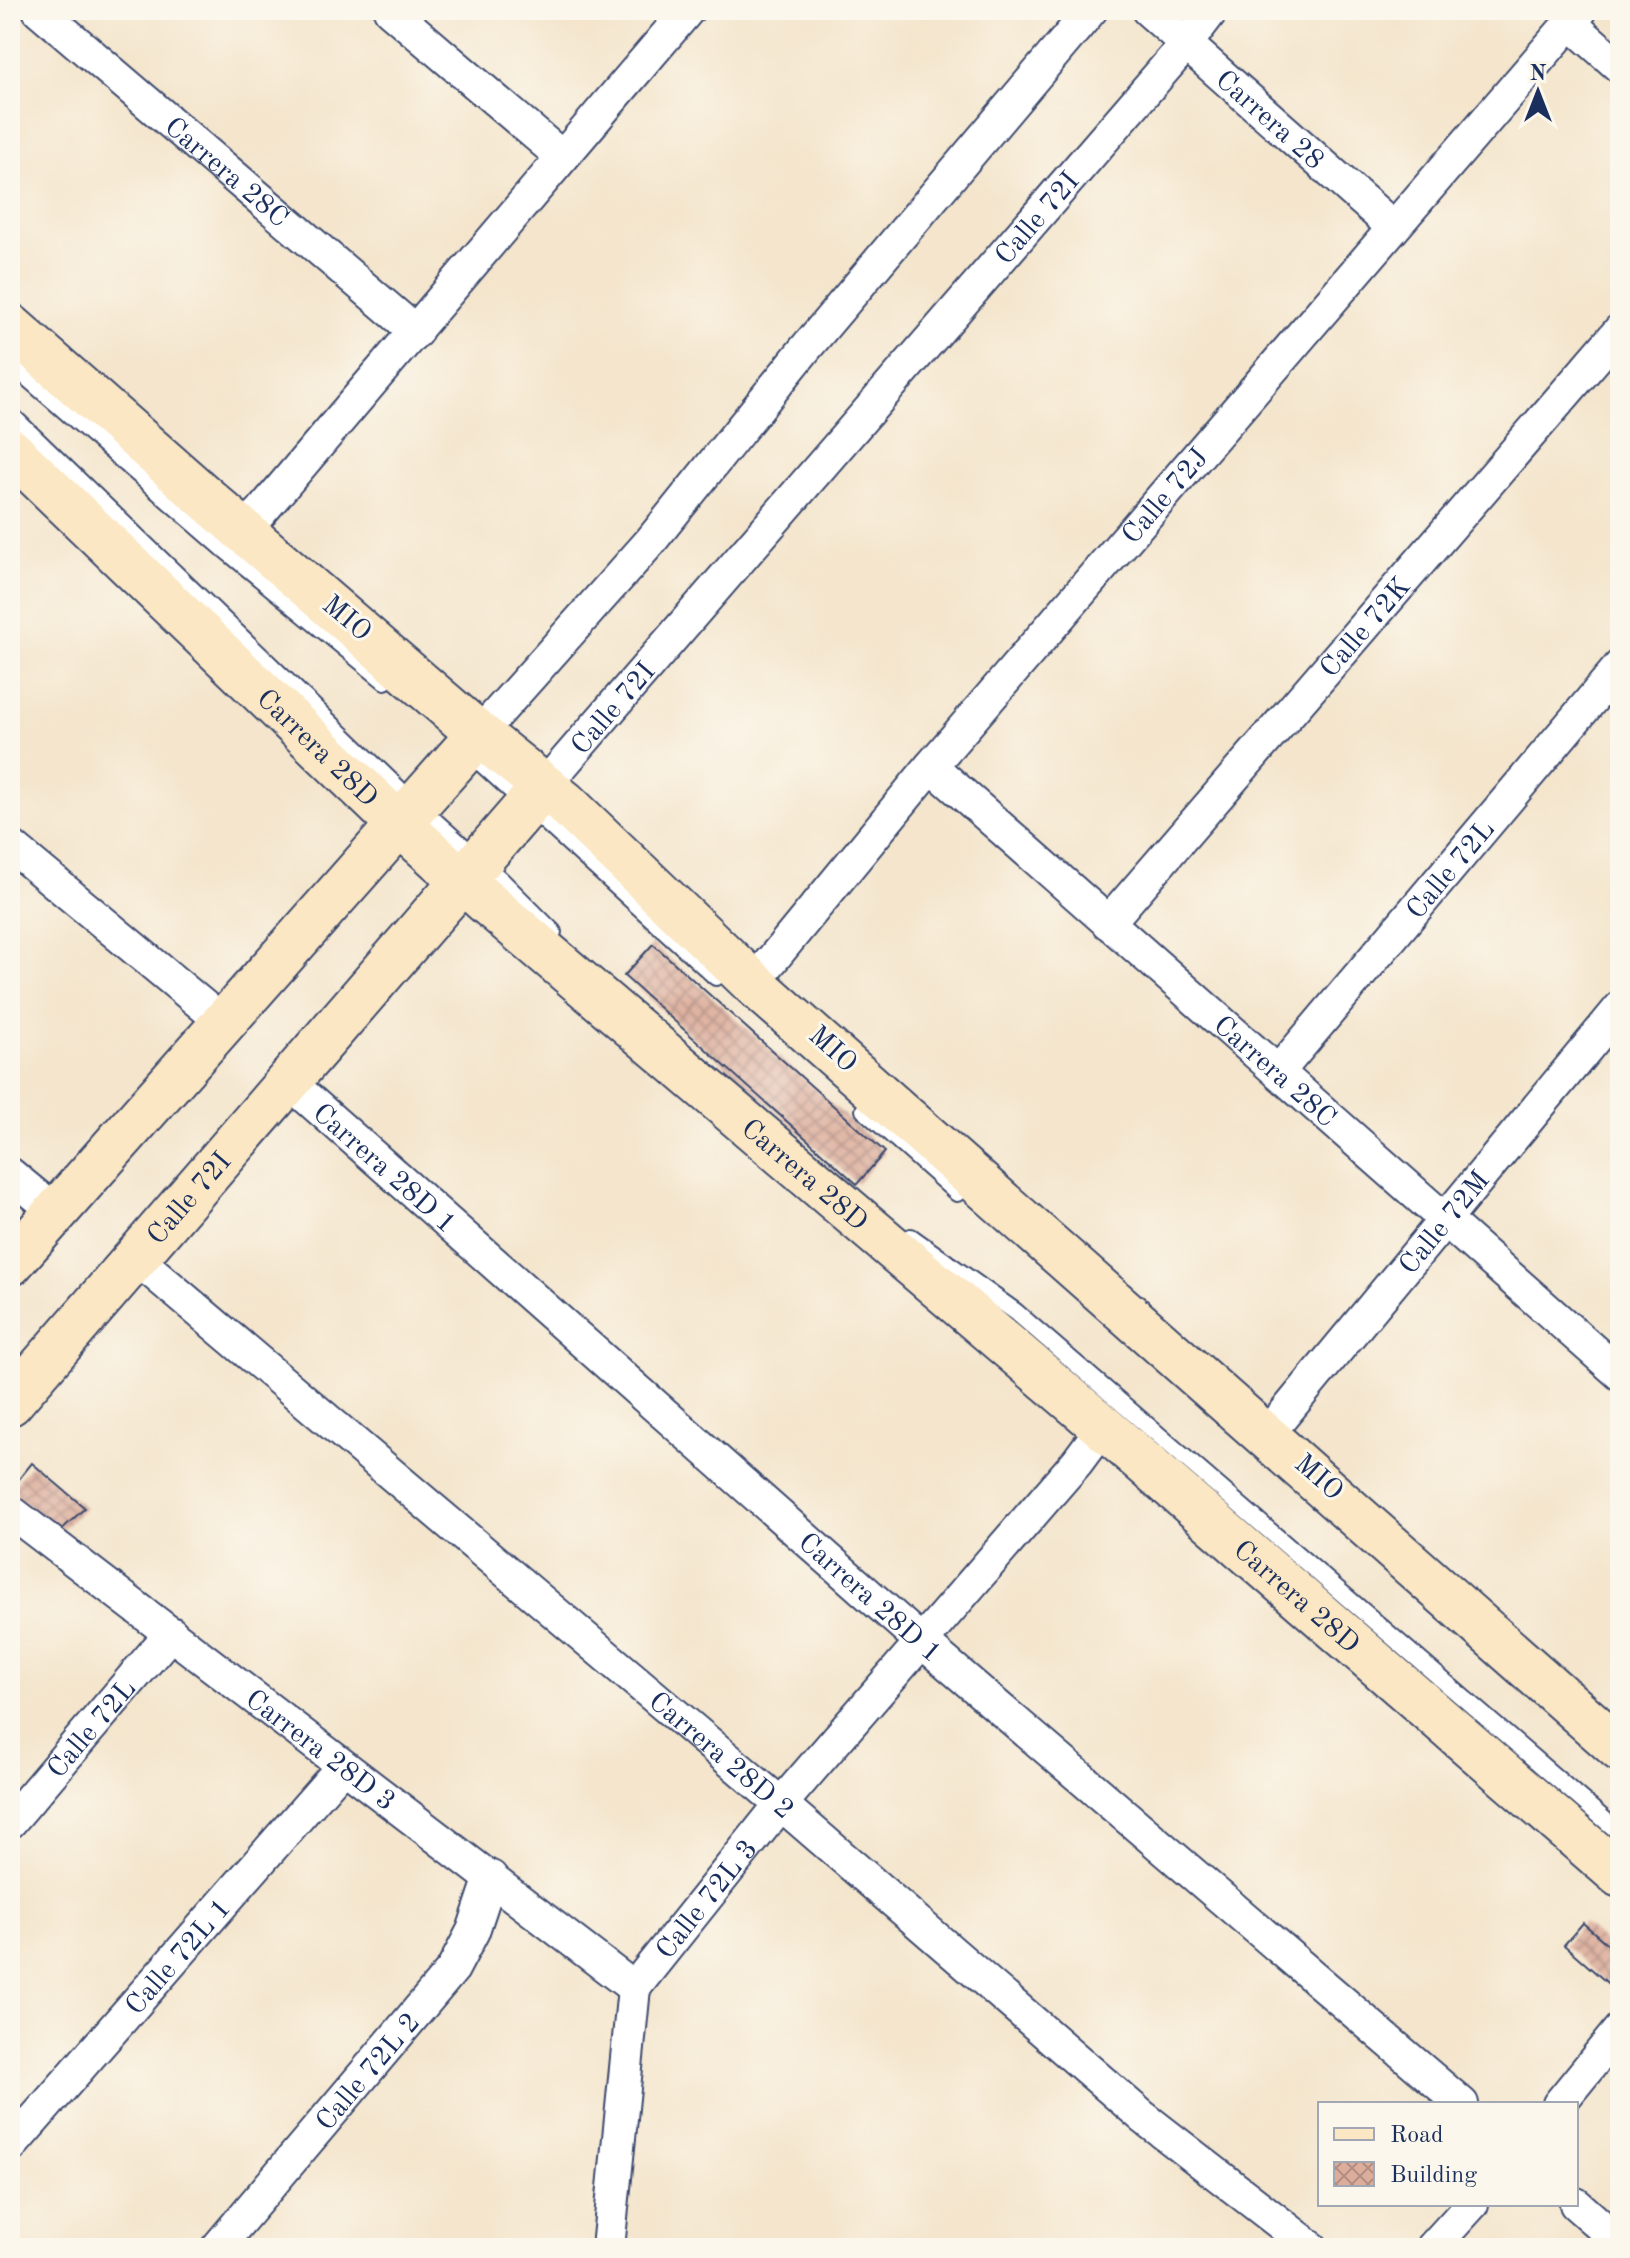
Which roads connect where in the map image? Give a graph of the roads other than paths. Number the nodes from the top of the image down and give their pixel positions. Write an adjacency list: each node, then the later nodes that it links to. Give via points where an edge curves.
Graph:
1 (39, 10): 14 (street, Carrera 28C)
2 (390, 10): 10 (street)
3 (688, 10): 10 (street)
4 (1091, 10): 21 (street, via 650,542)
5 (1148, 10): 8 (street, Carrera 28)
6 (1212, 10): 8 (street, Calle 72I)
7 (1575, 17): 9 (street); 11 (street, Calle 72J)
8 (1186, 44): 11 (street, Carrera 28); 23 (street, Calle 72I)
9 (1620, 67)
10 (562, 157): 14 (street)
11 (1393, 227): 22 (street, Calle 72J)
12 (10, 326): 18 (street)
13 (1620, 330): 27 (street, Calle 72K)
14 (416, 332): 18 (street)
15 (10, 363): 20 (lane, MIO)
16 (10, 414): 24 (lane)
17 (10, 450): 24 (street, Carrera 28D)
18 (242, 530): 21 (street)
19 (1620, 666): 33 (street, Calle 72L)
20 (401, 695)
21 (465, 739): 23 (street); 24 (street)
22 (931, 766): 27 (street, Carrera 28C); 30 (street, Calle 72J)
23 (536, 796): 26 (street, Calle 72I); 30 (street)
24 (408, 814): 26 (street, Carrera 28D); 32 (street)
25 (10, 845): 32 (street)
26 (471, 870): 28 (lane); 34 (street, Calle 72I); 46 (street, Carrera 28D)
27 (1108, 923): 33 (street, Carrera 28C)
28 (564, 944)
29 (586, 965): 38 (lane, via 790,1144)
30 (743, 988): 47 (street)
31 (1620, 1008): 40 (street, Calle 72M)
32 (224, 1023): 39 (street)
33 (1278, 1072): 40 (street, Carrera 28C)
34 (288, 1081): 42 (street, Calle 72I); 50 (street, Carrera 28D 1)
35 (851, 1098): 37 (lane, MIO)
36 (10, 1174): 39 (street)
37 (969, 1203)
38 (875, 1211)
39 (56, 1212): 43 (street)
40 (1444, 1219): 44 (street, Carrera 28C); 47 (street, Calle 72M)
41 (901, 1229): 55 (lane, via 1016,1312)
42 (136, 1258): 45 (street, Calle 72I); 53 (street, Carrera 28D 2)
43 (10, 1264)
44 (1615, 1358)
45 (10, 1403)
46 (1103, 1427): 50 (street, Calle 72L 3); 56 (street, Carrera 28D)
47 (1266, 1436): 51 (street)
48 (10, 1511): 49 (street, Carrera 28D 3)
49 (171, 1633): 52 (street, Carrera 28D 3); 54 (street, Calle 72L)
50 (921, 1641): 53 (street, Calle 72L 3); 60 (street, Carrera 28D 1)
51 (1620, 1749)
52 (343, 1766): 57 (street, Carrera 28D 3); 62 (street, Calle 72L 1)
53 (781, 1804): 58 (street, Calle 72L 3); 68 (street, Carrera 28D 2, via 1143,2117)
54 (10, 1822)
55 (1620, 1833)
56 (1620, 1875)
57 (491, 1877): 58 (street, Carrera 28D 3); 66 (street, Calle 72L 2, via 453,1969)
58 (634, 1988): 67 (street)
59 (1620, 2029): 61 (street)
60 (1460, 2102)
61 (1561, 2102)
62 (10, 2147)
63 (1470, 2206): 69 (street)
64 (1578, 2206): 65 (street)
65 (1620, 2243)
66 (217, 2248)
67 (608, 2248)
68 (1312, 2248)
69 (1432, 2248)

